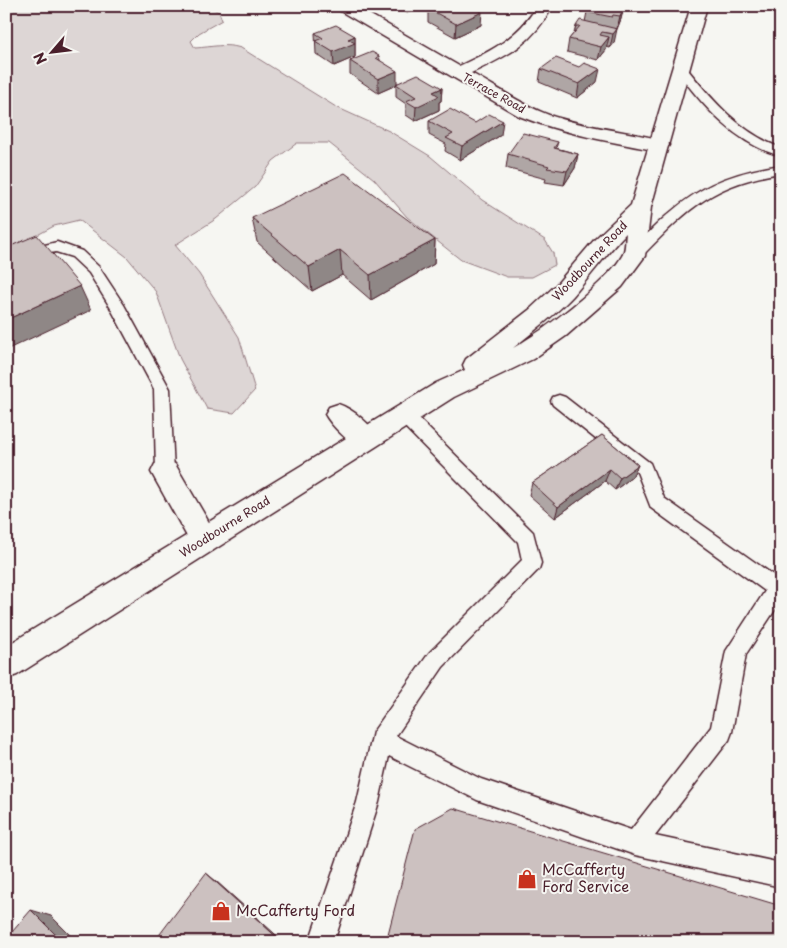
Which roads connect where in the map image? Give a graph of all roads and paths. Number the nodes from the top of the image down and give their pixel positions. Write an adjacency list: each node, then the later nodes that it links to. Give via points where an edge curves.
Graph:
1 (343, 6): 5 (main road, Terrace Road)
2 (545, 6): 5 (main road, via 526,36)
3 (699, 6): 4 (main road, Woodbourne Road)
4 (681, 68): 6 (main road, Woodbourne Road); 7 (lane, via 732,126 760,144)
5 (458, 73): 6 (main road, Terrace Road, via 542,119)
6 (659, 145): 9 (main road, Woodbourne Road)
7 (781, 152)
8 (781, 169): 10 (lane, via 736,177 700,195 684,206)
9 (641, 207): 10 (main road, Woodbourne Road); 12 (main road, Woodbourne Road, via 603,244 564,291)
10 (634, 256): 12 (main road, Woodbourne Road, via 614,282 558,330 524,353)
11 (6, 262): 17 (lane, via 57,247 77,254 94,270 117,305 162,389)
12 (445, 390): 15 (main road, Woodbourne Road)
13 (559, 401): 19 (lane, via 644,468 657,503)
14 (338, 414): 16 (main road)
15 (404, 415): 16 (main road, Woodbourne Road); 21 (lane, via 526,538 532,563 436,660)
16 (366, 439): 18 (main road, Woodbourne Road)
17 (165, 472): 18 (main road)
18 (204, 540): 20 (main road, Woodbourne Road)
19 (778, 586): 22 (lane, via 736,651 721,732)
20 (7, 662)
21 (381, 740): 22 (lane, via 478,789); 24 (lane, via 368,802)
22 (635, 844): 23 (lane)
23 (781, 875)
24 (320, 942)

